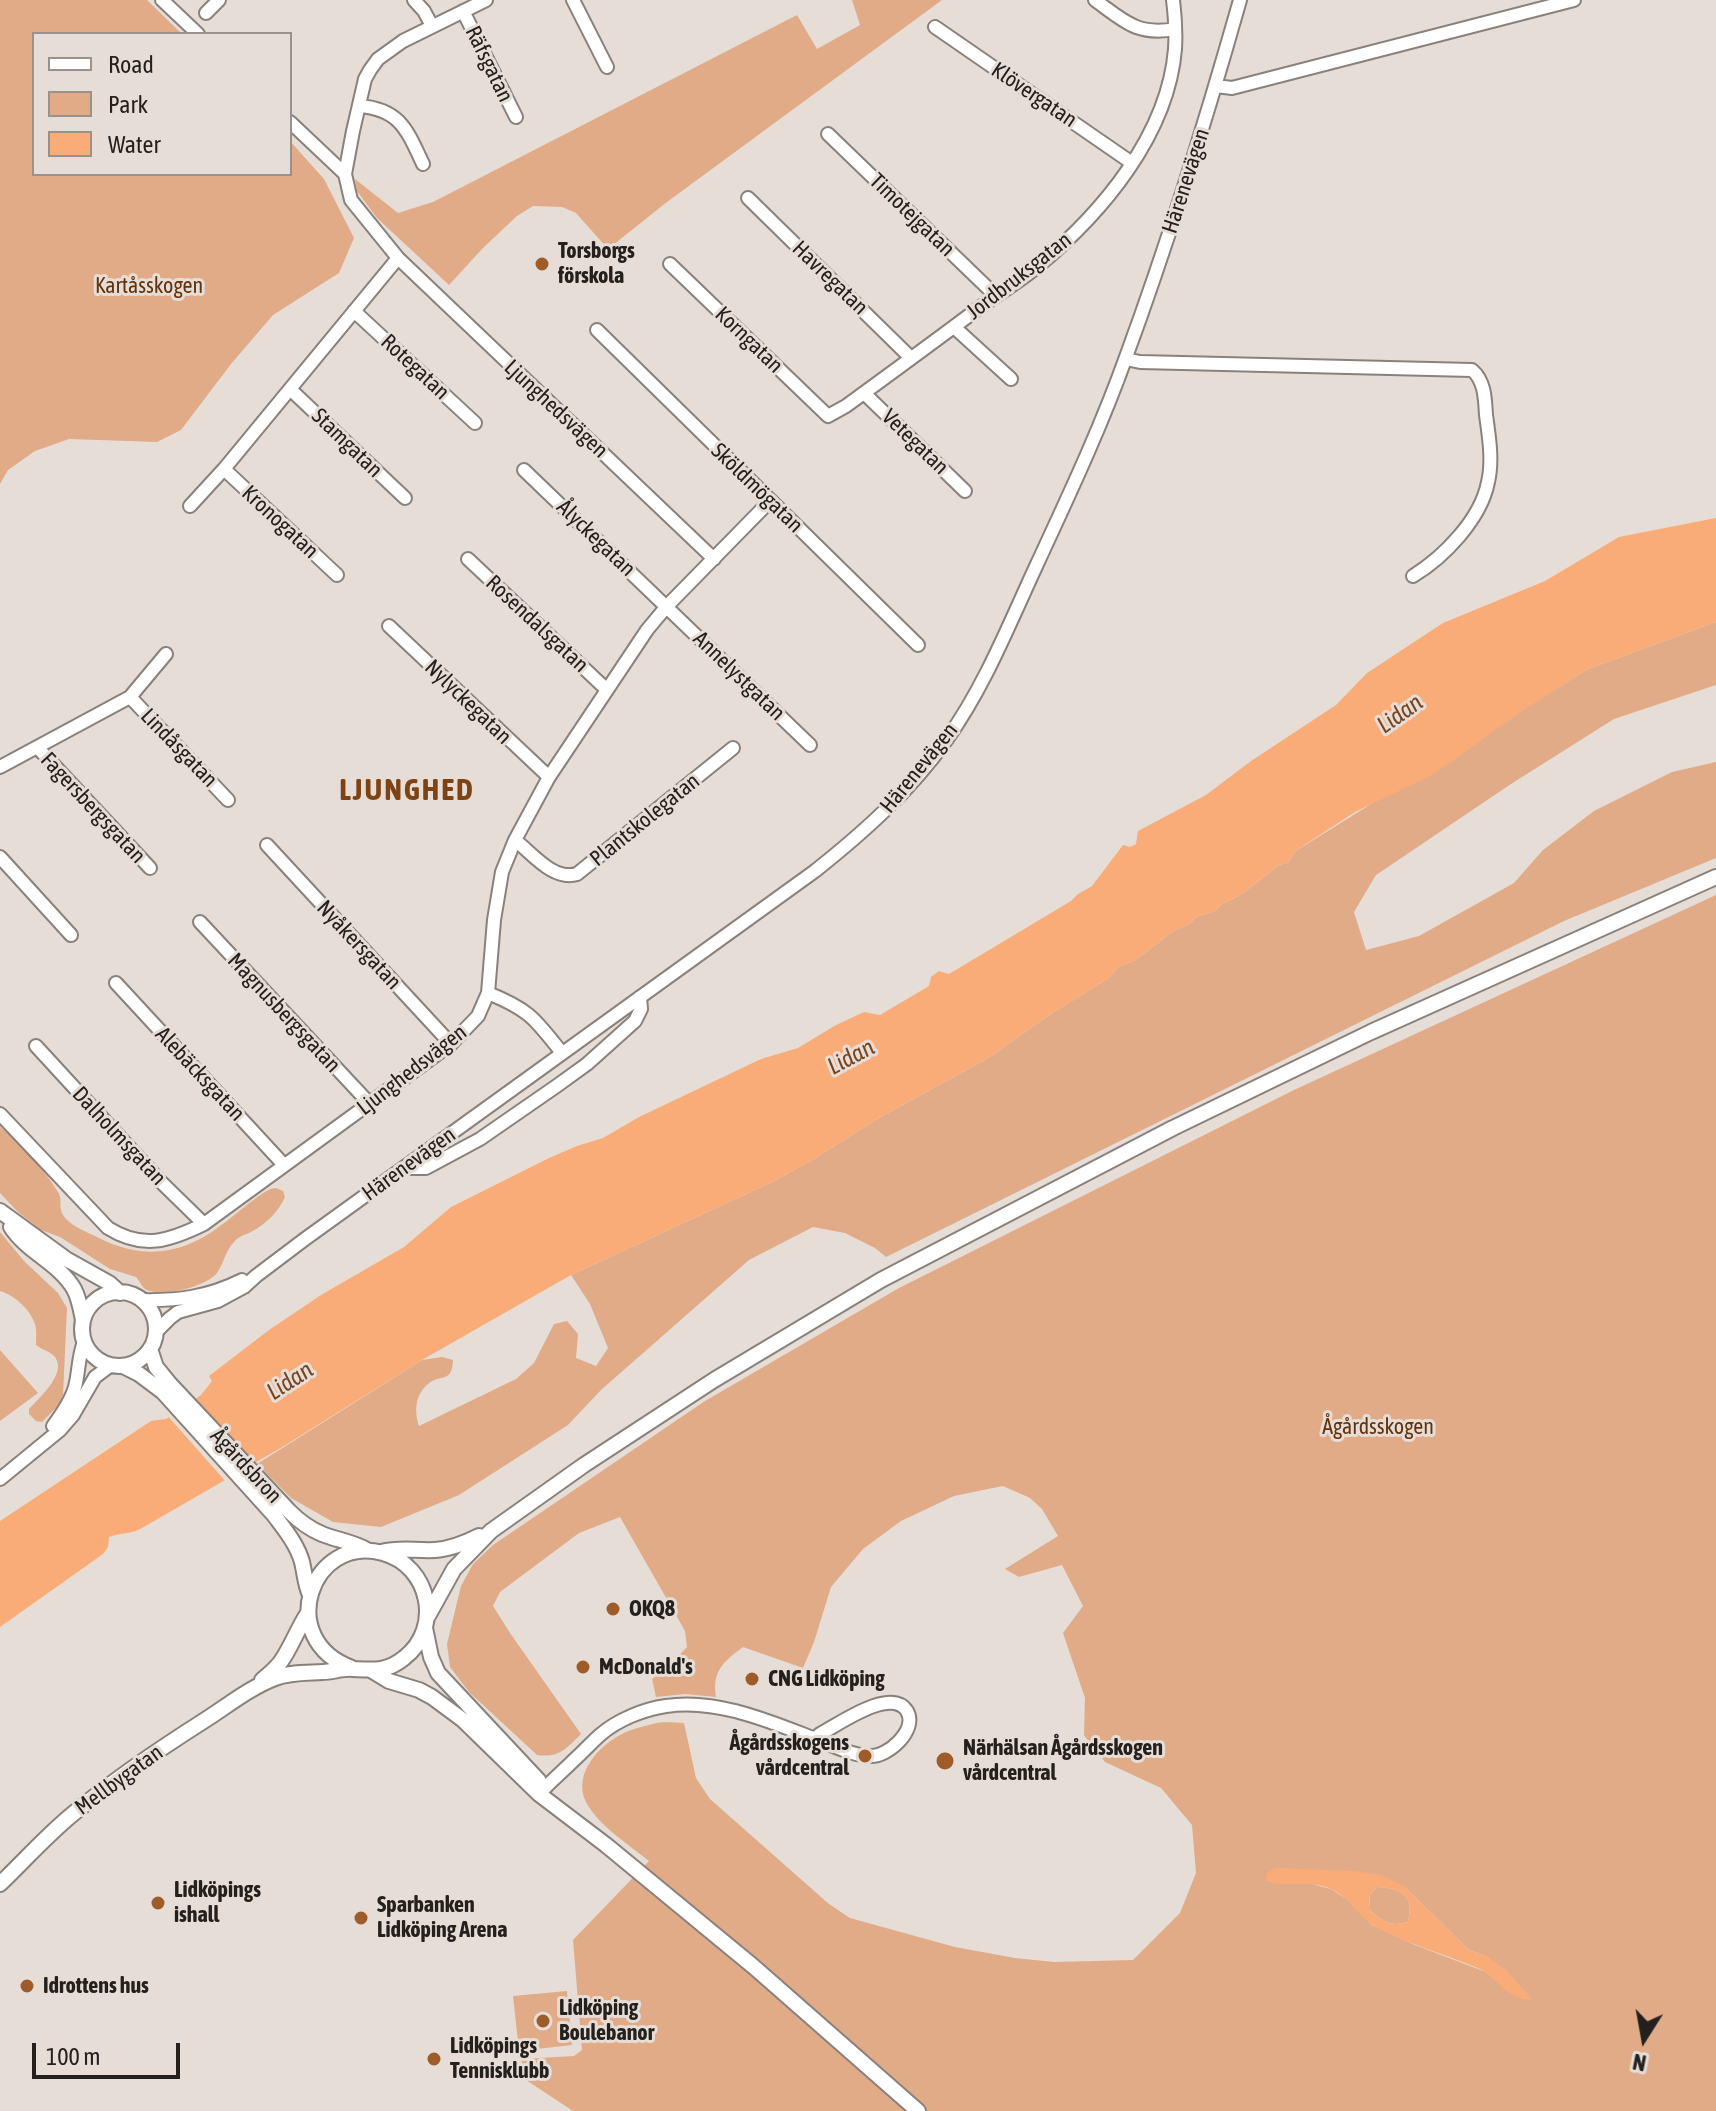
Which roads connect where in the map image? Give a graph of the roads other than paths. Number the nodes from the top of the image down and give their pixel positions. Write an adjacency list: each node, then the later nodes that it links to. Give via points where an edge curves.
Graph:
1 (162, 0): 15 (street)
2 (219, 0): 11 (street)
3 (414, 0): 12 (street)
4 (486, 0): 10 (street)
5 (573, 0): 16 (street)
6 (1095, 0): 14 (street, via 1144,31)
7 (1173, 0): 14 (street, Jordbruksgatan)
8 (1240, 0): 17 (street, Härenevägen)
9 (1574, 0): 17 (street, via 1232,88)
10 (463, 11): 12 (street); 19 (street, Räfsgatan)
11 (206, 13)
12 (432, 26): 18 (street, via 378,59 365,79)
13 (935, 27): 22 (street, Klövergatan)
14 (1175, 29): 22 (street, Jordbruksgatan, via 1166,90)
15 (196, 32)
16 (607, 67)
17 (1216, 86): 33 (street, Härenevägen)
18 (359, 106): 23 (street, via 393,115); 24 (street)
19 (516, 117)
20 (292, 124): 24 (street)
21 (828, 134): 28 (street, Timotejgatan)
22 (1132, 163): 28 (street, Jordbruksgatan, via 1077,232)
23 (423, 164)
24 (345, 174): 26 (street, Ljunghedsvägen, via 351,200)
25 (748, 198): 32 (street, Havregatan)
26 (398, 258): 29 (street); 46 (street, Ljunghedsvägen)
27 (670, 264): 37 (street, Korngatan)
28 (996, 296): 30 (street, Jordbruksgatan)
29 (354, 311): 35 (street); 38 (street, Rotegatan)
30 (954, 327): 32 (street, Jordbruksgatan); 34 (street)
31 (597, 330): 43 (street, Sköldmögatan)
32 (911, 358): 36 (street, Jordbruksgatan)
33 (1126, 359): 48 (street, via 1472,370 1479,375 1490,458 1484,497 1452,545); 70 (street, Härenevägen, via 1008,627 947,739 860,835)
34 (1011, 379)
35 (290, 389): 39 (street); 42 (street, Stamgatan)
36 (864, 393): 37 (street, Jordbruksgatan); 41 (street, Vetegatan)
37 (828, 416)
38 (475, 423)
39 (224, 469): 44 (street); 47 (street, Kronogatan)
40 (524, 470): 49 (street, Ålyckegatan)
41 (965, 491)
42 (405, 498)
43 (770, 501): 46 (street, Ljunghedsvägen); 51 (street, Sköldmögatan)
44 (190, 506)
45 (468, 559): 53 (street, Rosendalsgatan)
46 (714, 559): 49 (street, Ljunghedsvägen)
47 (337, 575)
48 (1413, 576)
49 (667, 606): 53 (street, Ljunghedsvägen); 55 (street, Annelystgatan)
50 (389, 626): 59 (street, Nylyckegatan)
51 (918, 645)
52 (166, 654): 54 (street)
53 (606, 689): 59 (street, Ljunghedsvägen)
54 (130, 697): 56 (street); 60 (street, Lindåsgatan)
55 (810, 745)
56 (37, 747): 58 (street); 64 (street, Fagersbergsgatan)
57 (733, 748): 61 (street, Plantskolegatan, via 577,874 556,873)
58 (0, 767)
59 (549, 777): 61 (street, Ljunghedsvägen)
60 (228, 800)
61 (515, 840): 69 (street, Ljunghedsvägen, via 497,895)
62 (267, 845): 71 (street, Nyåkersgatan)
63 (0, 857): 67 (street)
64 (150, 868)
65 (1716, 877): 92 (main road, via 1371,1032 881,1280 714,1380)
66 (200, 922): 74 (street, Magnusbergsgatan)
67 (71, 935)
68 (116, 983): 76 (street, Alebäcksgatan)
69 (488, 993): 71 (street, Ljunghedsvägen, via 478,1016); 73 (street, via 527,1012)
70 (640, 997): 73 (street, Härenevägen); 77 (street, via 635,1021 587,1064 480,1139 426,1168)
71 (451, 1044): 74 (street, Ljunghedsvägen)
72 (36, 1046): 79 (street, Dalholmsgatan)
73 (562, 1053): 77 (street, Härenevägen)
74 (369, 1103): 76 (street, Ljunghedsvägen)
75 (0, 1114): 79 (street, Ljunghedsvägen, via 118,1234 161,1241)
76 (284, 1165): 79 (street, Ljunghedsvägen)
77 (404, 1168): 80 (street, Härenevägen)
78 (2, 1214): 81 (main road); 83 (main road, via 25,1244 72,1286)
79 (204, 1224)
80 (256, 1276): 82 (street, Härenevägen, via 184,1299); 84 (street, Härenevägen, via 218,1301 178,1312)
81 (120, 1293): 82 (main road); 83 (main road, via 97,1300)
82 (141, 1300): 84 (main road, via 152,1315)
83 (83, 1320): 85 (main road)
84 (155, 1333): 86 (main road)
85 (84, 1342): 87 (main road, via 95,1357); 89 (street, via 69,1401)
86 (150, 1349): 87 (main road, via 139,1360); 88 (main road, Ågårdsbron)
87 (117, 1366): 88 (main road, Ågårdsbron); 89 (street, via 95,1377 73,1415)
88 (166, 1388): 91 (main road, Ågårdsbron)
89 (37, 1448): 90 (street)
90 (0, 1479)
91 (263, 1494): 93 (main road, Ågårdsbron, via 321,1533); 94 (main road, Ågårdsbron, via 301,1559)
92 (491, 1531): 93 (main road, via 437,1550); 96 (main road, via 454,1569)
93 (375, 1552): 94 (main road, via 356,1552 332,1563); 96 (main road, via 401,1561 416,1575 425,1594)
94 (310, 1595): 95 (main road)
95 (308, 1613): 97 (main road, via 318,1644); 99 (main road, Mellbygatan, via 281,1662)
96 (426, 1622): 98 (main road, via 421,1639 405,1658); 101 (main road, via 438,1673)
97 (352, 1668): 98 (main road); 99 (main road, Mellbygatan, via 277,1677)
98 (371, 1670): 101 (main road, via 446,1706)
99 (250, 1691): 102 (main road, Mellbygatan, via 72,1814)
100 (815, 1739): 100 (street, via 878,1756 898,1742 909,1715 895,1703 875,1706); 101 (street, via 738,1712 667,1706 602,1733)
101 (542, 1791): 103 (main road)
102 (0, 1884)
103 (918, 2111)

